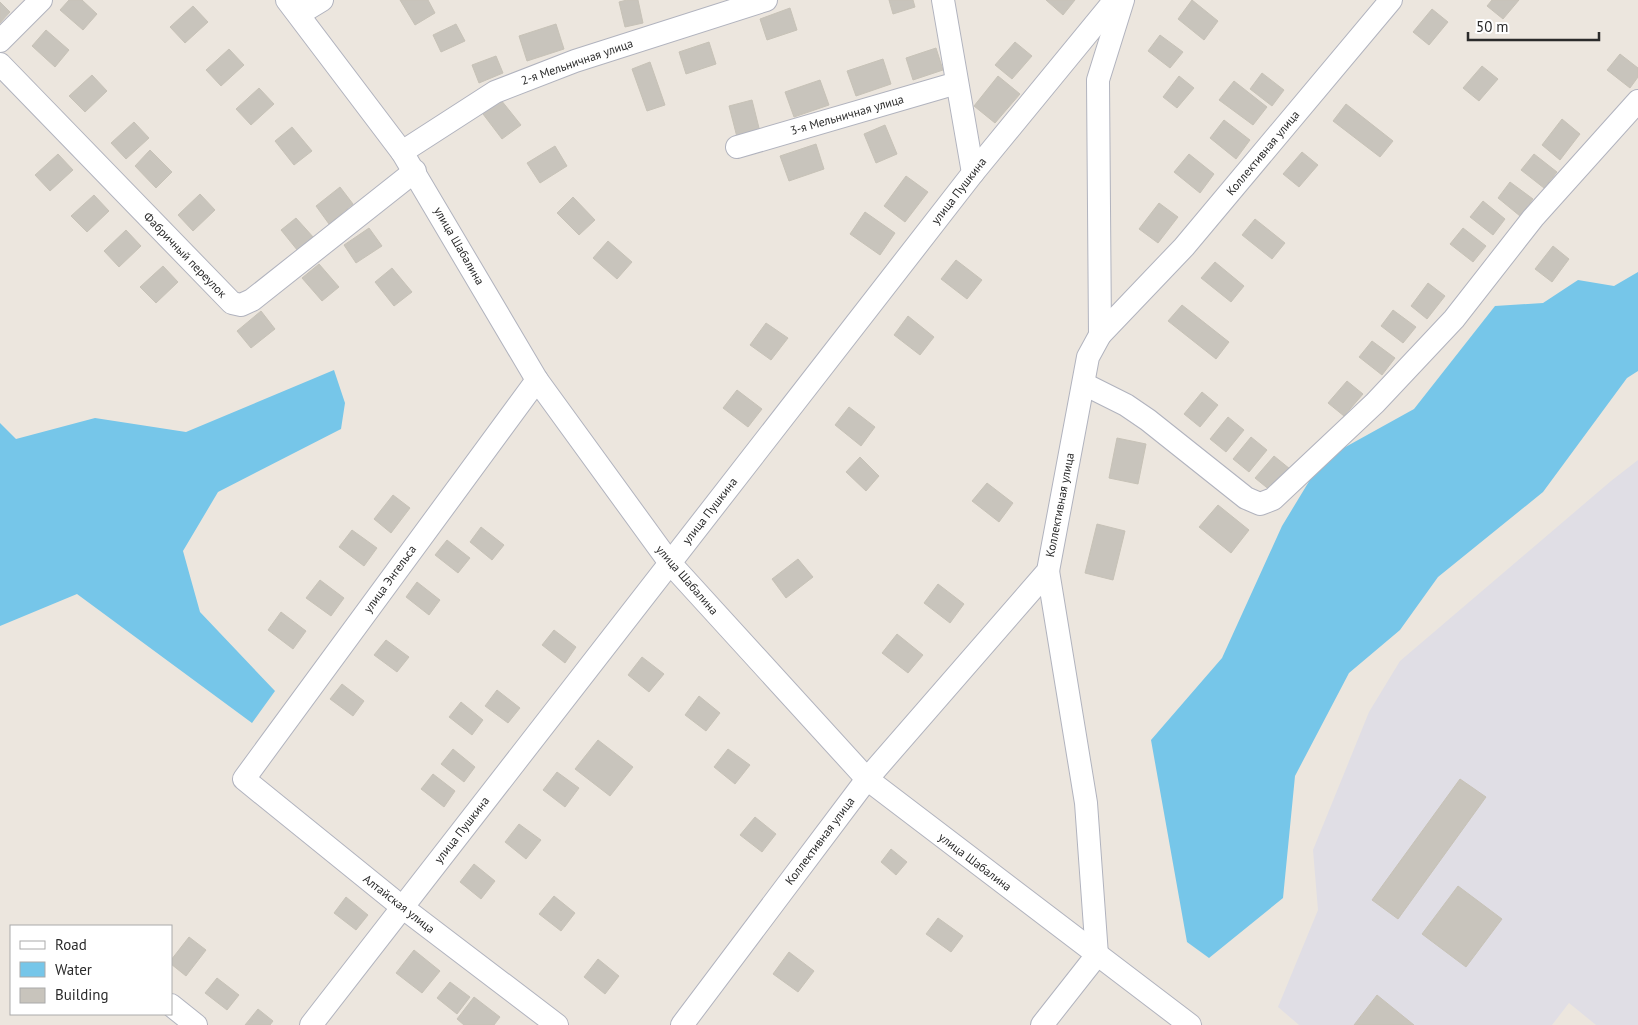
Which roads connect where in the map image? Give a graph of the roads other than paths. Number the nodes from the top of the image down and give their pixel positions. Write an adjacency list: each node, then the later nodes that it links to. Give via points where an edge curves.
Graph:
1 (41, 0): 9 (street)
2 (322, 0): 8 (street)
3 (766, 0): 14 (street, 2-я Мельничная улица, via 575,61 495,92)
4 (943, 0): 11 (street)
5 (1115, 0): 16 (street, улица Пушкина)
6 (1123, 0): 17 (street, via 1098,80)
7 (1391, 0): 17 (street, Коллективная улица, via 1184,247)
8 (293, 7): 14 (street, улица Шабалина)
9 (0, 40)
10 (0, 64): 15 (street, Фабричный переулок, via 232,303 252,300)
11 (957, 83): 13 (street, 3-я Мельничная улица); 16 (street)
12 (1638, 101): 19 (street, via 1533,218 1454,319 1375,403 1273,499 1260,504 1246,498 1148,420)
13 (737, 147)
14 (402, 152): 15 (street, улица Шабалина)
15 (415, 171): 18 (street, улица Шабалина)
16 (973, 173): 20 (street, улица Пушкина)
17 (1100, 335): 19 (street, Коллективная улица, via 1088,357)
18 (537, 380): 20 (street, улица Шабалина); 22 (street, улица Энгельса)
19 (1084, 384): 21 (street, Коллективная улица)
20 (670, 563): 23 (street, улица Шабалина); 24 (street, улица Пушкина)
21 (1048, 571): 23 (street, Коллективная улица); 25 (street, via 1086,802)
22 (244, 779): 24 (street, Алтайская улица)
23 (867, 779): 25 (street, улица Шабалина); 30 (street, Коллективная улица)
24 (402, 907): 28 (street, улица Пушкина); 29 (street, Алтайская улица)
25 (1098, 955): 31 (street); 32 (street, улица Шабалина)
26 (172, 1005): 27 (street)
27 (196, 1025)
28 (310, 1025)
29 (557, 1025)
30 (682, 1025)
31 (1042, 1025)
32 (1190, 1025)

